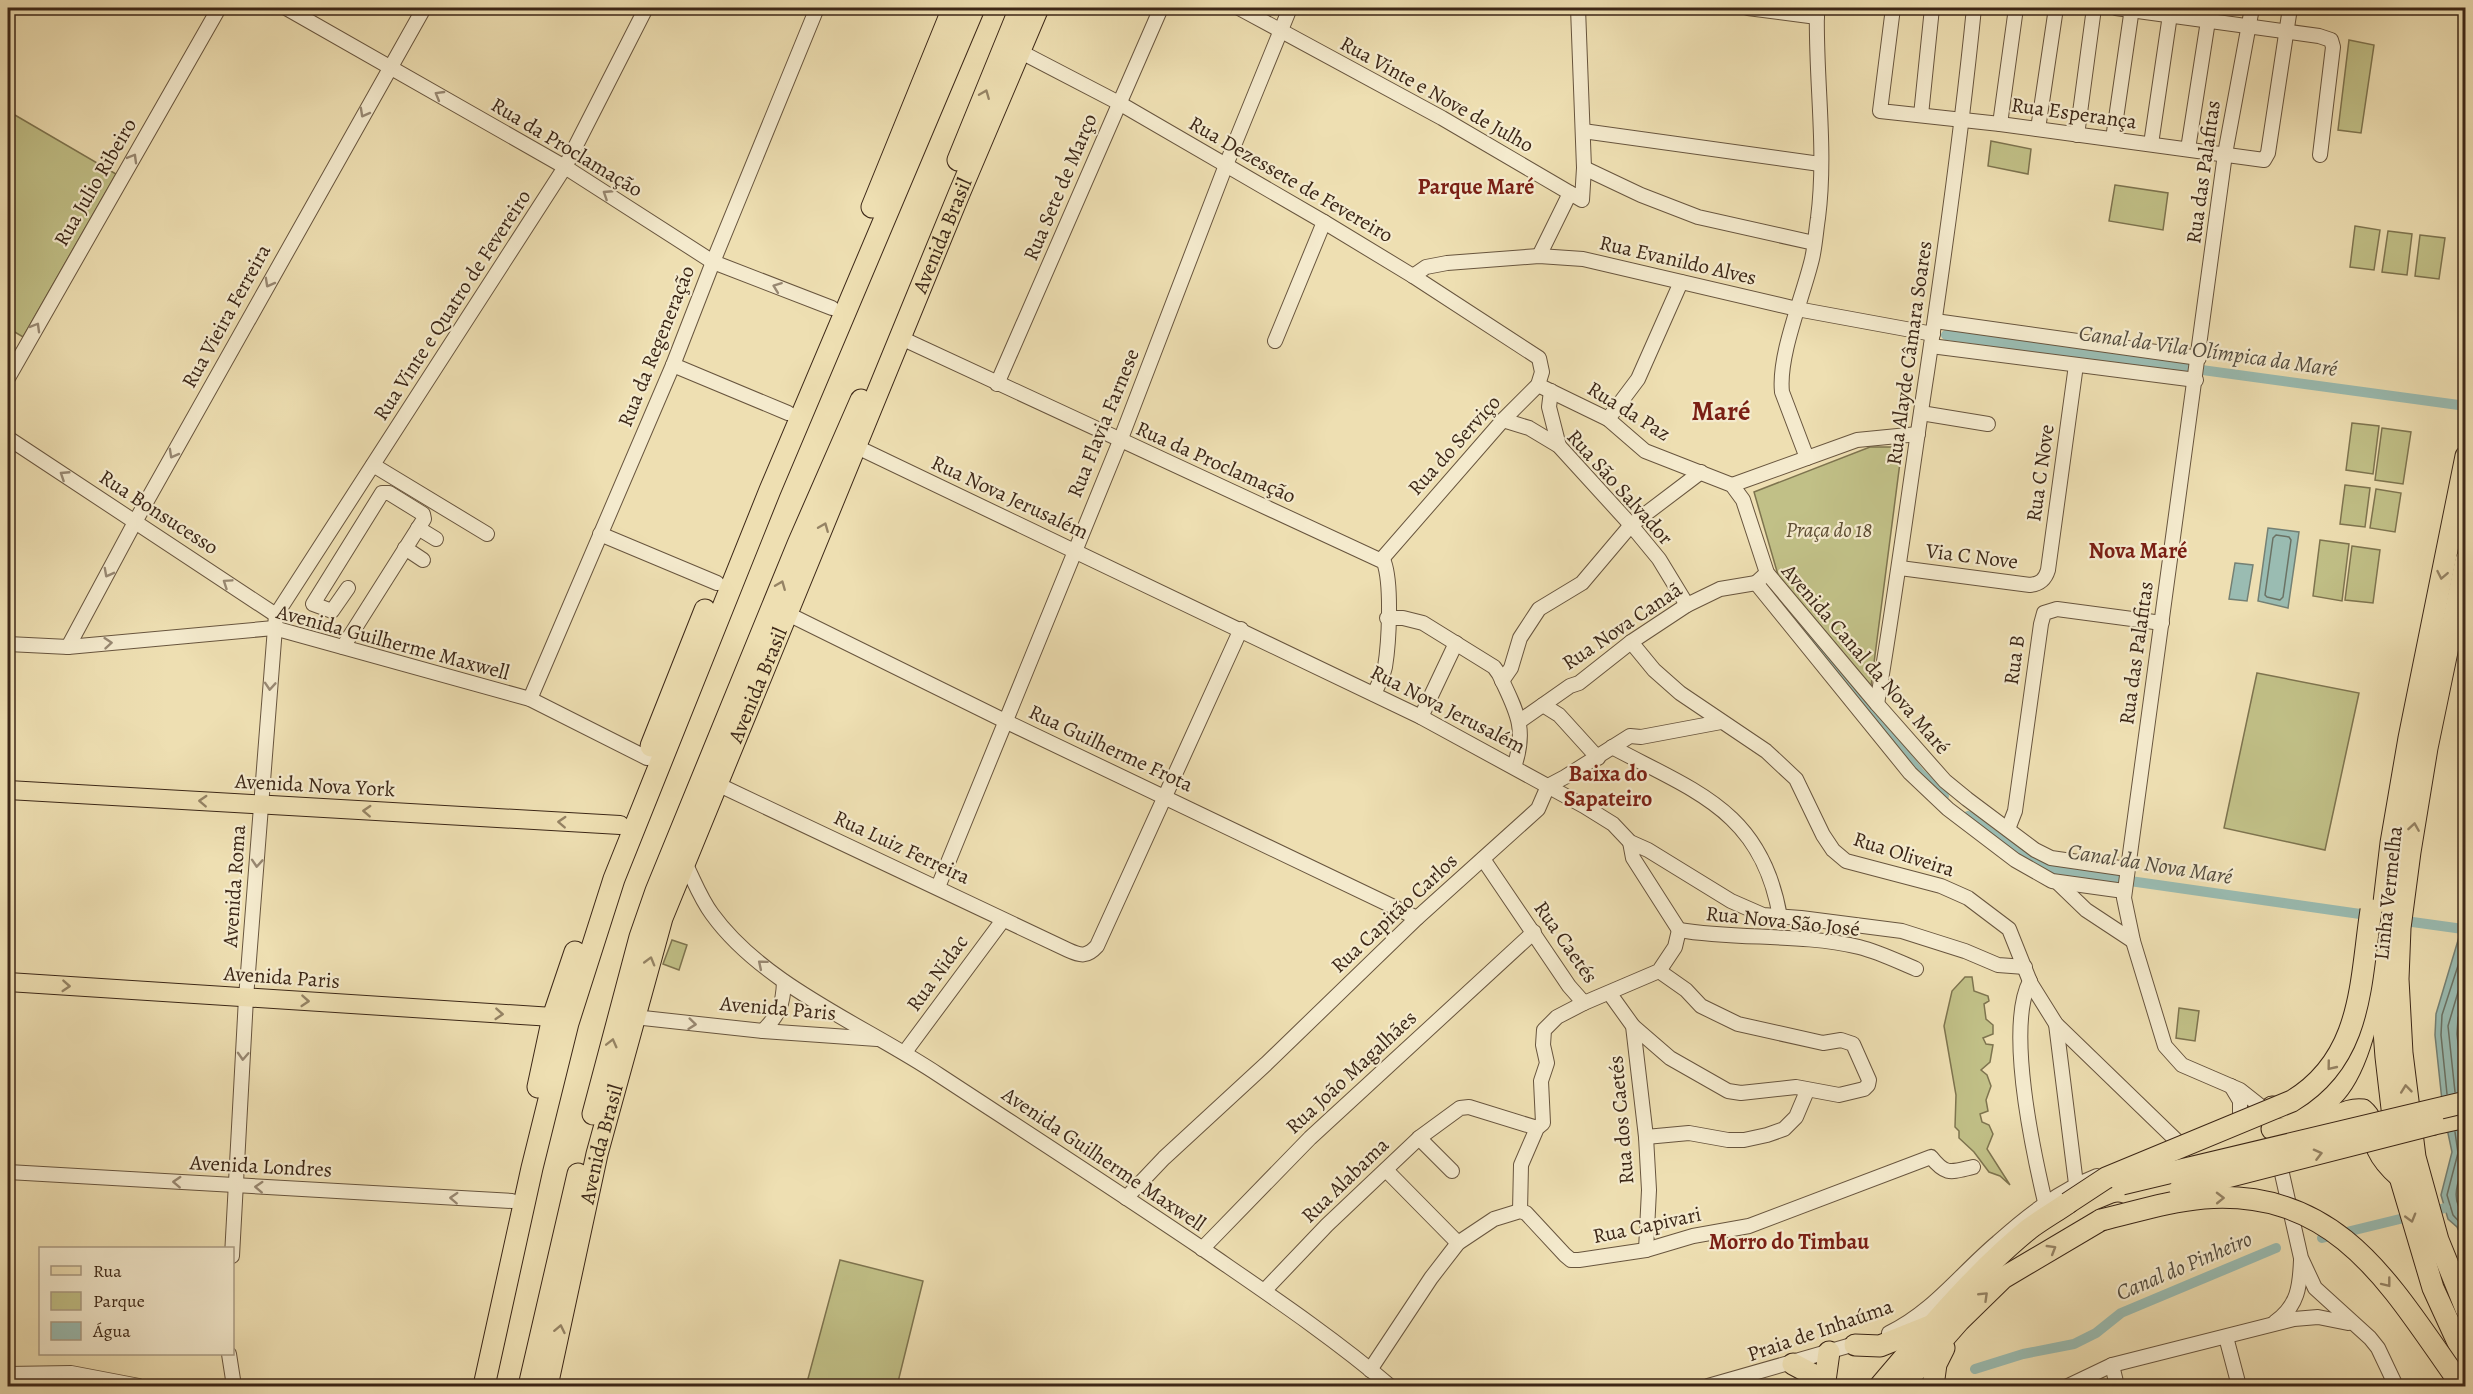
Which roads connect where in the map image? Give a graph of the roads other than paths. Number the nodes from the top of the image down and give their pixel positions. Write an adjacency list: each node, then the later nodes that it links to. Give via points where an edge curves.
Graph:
1 (219, 8): 66 (street, Rua Julio Ribeiro, one-way to 1)
2 (286, 8): 33 (street, Rua da Proclamação)
3 (424, 8): 33 (street, Rua Vieira Ferreira)
4 (646, 8): 49 (street, Rua Vinte e Quatro de Fevereiro)
5 (817, 8): 55 (street, Rua da Regeneração)
6 (953, 8): 58 (highway)
7 (964, 8): 46 (highway, via 915,127)
8 (974, 8): 46 (highway)
9 (1020, 8): 119 (highway, Avenida Brasil, one-way to 9, via 870,379)
10 (1038, 8): 32 (highway, Avenida Brasil)
11 (1161, 8): 34 (street, Rua Sete de Março)
12 (1239, 8): 30 (street, Rua Vinte e Nove de Julho)
13 (1290, 8): 30 (street, Rua Flavia Farnese)
14 (1578, 8): 39 (street)
15 (1748, 8): 26 (street)
16 (1893, 8): 35 (street, Rua Esperança, via 1880,111)
17 (1932, 8): 35 (street)
18 (1974, 8): 36 (street, Rua Alayde Câmara Soares)
19 (2016, 8): 37 (street)
20 (2056, 8): 38 (street)
21 (2094, 8): 40 (street)
22 (2116, 8): 25 (street)
23 (2252, 8): 29 (street, Rua das Palafitas)
24 (2290, 8): 31 (street)
25 (2132, 9): 27 (street); 41 (street)
26 (1817, 12): 47 (street)
27 (2170, 12): 28 (street); 42 (street)
28 (2209, 14): 29 (street); 43 (street)
29 (2248, 27): 31 (street); 44 (street, Rua das Palafitas)
30 (1280, 31): 48 (street, Rua Flavia Farnese); 51 (street, Rua Vinte e Nove de Julho)
31 (2286, 33): 44 (street, Rua Esperança, via 2268,156 2262,159); 45 (street, via 2319,36 2331,40 2333,47)
32 (1019, 51): 34 (street, Rua Dezessete de Fevereiro); 61 (highway, Avenida Brasil)
33 (390, 66): 49 (street, Rua da Proclamação, one-way to 33); 85 (street, Rua Vieira Ferreira, one-way to 85)
34 (1119, 103): 48 (street, Rua Dezessete de Fevereiro); 67 (street, Rua Sete de Março)
35 (1921, 116): 36 (street, Rua Esperança)
36 (1963, 121): 37 (street, Rua Esperança); 60 (street, Rua Alayde Câmara Soares)
37 (2000, 124): 38 (street, Rua Esperança)
38 (2038, 129): 40 (street, Rua Esperança)
39 (1583, 131): 47 (street); 50 (street)
40 (2077, 135): 41 (street, Rua Esperança)
41 (2113, 139): 42 (street, Rua Esperança)
42 (2151, 144): 43 (street, Rua Esperança)
43 (2188, 149): 44 (street, Rua Esperança)
44 (2225, 154): 65 (street, Rua das Palafitas)
45 (2320, 156)
46 (909, 157): 107 (highway)
47 (1820, 164): 53 (street)
48 (1226, 165): 52 (street, Rua Dezessete de Fevereiro); 77 (street, Rua Flavia Farnese)
49 (565, 167): 55 (street, Rua da Proclamação, one-way to 49); 82 (street, Rua Vinte e Quatro de Fevereiro)
50 (1584, 168): 51 (street); 53 (street, via 1698,217)
51 (1576, 196): 54 (street)
52 (1324, 222): 56 (street, Rua Dezessete de Fevereiro); 62 (street)
53 (1814, 243): 59 (street)
54 (1539, 256): 56 (street, Rua Evanildo Alves, via 1432,265); 57 (street, Rua Evanildo Alves, via 1583,259)
55 (713, 262): 58 (street, Rua da Proclamação, one-way to 55); 63 (street, Rua da Regeneração)
56 (1413, 276): 68 (street, Rua Dezessete de Fevereiro, via 1535,354 1542,372)
57 (1681, 282): 59 (street, Rua Evanildo Alves); 72 (street, via 1638,379)
58 (832, 308): 70 (highway)
59 (1797, 309): 60 (street, Rua Evanildo Alves); 81 (street, via 1781,383)
60 (1933, 334): 64 (street, Rua Evanildo Alves); 65 (street, Rua Evanildo Alves); 71 (street, Rua Alayde Câmara Soares)
61 (901, 338): 67 (street, Rua da Proclamação); 79 (highway, Avenida Brasil)
62 (1275, 341)
63 (674, 365): 70 (street); 89 (street, Rua da Regeneração)
64 (2076, 365): 65 (street, Rua Evanildo Alves); 100 (street, Rua C Nove, via 2048,570)
65 (2197, 368): 106 (street, Rua das Palafitas)
66 (8, 378)
67 (997, 384): 77 (street, Rua da Proclamação)
68 (1538, 385): 69 (street, Rua da Paz); 73 (street, Rua do Serviço)
69 (1551, 391): 72 (street, Rua da Paz); 78 (street, via 1549,407)
70 (788, 412): 99 (highway)
71 (1921, 413): 74 (street); 75 (street, Rua Alayde Câmara Soares)
72 (1608, 419): 83 (street, Rua da Paz, via 1645,451)
73 (1503, 420): 78 (street, Rua São Salvador, via 1529,428); 95 (street, Rua do Serviço)
74 (1988, 424)
75 (1918, 434): 81 (street, via 1857,440); 96 (street, Rua Alayde Câmara Soares)
76 (8, 438): 85 (street, Rua Bonsucesso, one-way to 76)
77 (1120, 441): 92 (street, Rua Flavia Farnese); 95 (street, Rua da Proclamação)
78 (1559, 446): 86 (street, Rua São Salvador)
79 (857, 447): 92 (street, Rua Nova Jerusalém); 103 (highway, Avenida Brasil, one-way to 79)
80 (2466, 456): 141 (highway, one-way to 141, via 2409,738 2383,833)
81 (1807, 458): 84 (street)
82 (373, 465): 88 (street); 105 (street, Rua Vinte e Quatro de Fevereiro)
83 (1701, 472): 84 (street, Rua da Paz); 86 (street)
84 (1732, 485): 97 (street, via 1743,500)
85 (135, 522): 105 (street, Rua Bonsucesso, one-way to 85); 112 (street, Rua Vieira Ferreira, one-way to 112)
86 (1631, 525): 102 (street, Rua São Salvador, via 1659,559); 114 (street, via 1582,583 1539,609 1520,638 1511,669)
87 (418, 528): 90 (street); 91 (street); 101 (street, via 423,514 389,493 382,493 314,604 332,611)
88 (487, 534)
89 (600, 534): 99 (street); 116 (street, Rua da Regeneração)
90 (436, 539)
91 (405, 548): 93 (street); 113 (street)
92 (1075, 551): 108 (street, Rua Nova Jerusalém); 122 (street, Rua Flavia Farnese)
93 (423, 560)
94 (2466, 560): 141 (highway, Linha Vermelha, one-way to 94)
95 (1383, 561): 104 (street, via 1388,580)
96 (1900, 568): 100 (street, Via C Nove); 117 (street, Rua Alayde Câmara Soares)
97 (1767, 573): 98 (street, Avenida Canal da Nova Maré); 117 (street, Avenida Canal da Nova Maré)
98 (1756, 583): 102 (street, Rua Nova Canaã, via 1720,589); 139 (street, Avenida Canal da Nova Maré, via 1910,773 1948,809 2015,860)
99 (717, 584): 125 (highway)
100 (2038, 584)
101 (348, 588)
102 (1687, 605): 109 (street, Rua Nova Canaã)
103 (788, 614): 122 (street, Rua Guilherme Frota); 128 (highway, Avenida Brasil)
104 (1387, 618): 110 (street, via 1423,624); 115 (street, via 1384,670)
105 (275, 622): 112 (street, Avenida Guilherme Maxwell, one-way to 105); 113 (street, Avenida Guilherme Maxwell); 132 (street, Avenida Roma, one-way to 132)
106 (2162, 623): 134 (street, Rua B, via 2056,609 2044,614 2015,811); 138 (street, Rua das Palafitas)
107 (715, 624): 125 (highway, via 698,652 663,735); 218 (highway, via 614,879 568,1023)
108 (1241, 630): 115 (street, Rua Nova Jerusalém); 131 (street)
109 (1631, 642): 118 (street, Rua Nova Canaã); 123 (street, Rua Oliveira, via 1654,670)
110 (1456, 643): 114 (street, via 1494,668); 120 (street)
111 (8, 645): 112 (street, Avenida Guilherme Maxwell)
112 (68, 647)
113 (343, 647): 116 (street, Avenida Guilherme Maxwell)
114 (1502, 681): 121 (street)
115 (1374, 694): 120 (street, Rua Nova Jerusalém)
116 (530, 699): 125 (street, Avenida Guilherme Maxwell)
117 (1877, 704): 134 (street, Avenida Canal da Nova Maré, via 1945,781)
118 (1543, 705): 121 (street, Rua Nova Canaã); 126 (street, via 1559,715)
119 (728, 712): 137 (highway); 219 (highway, Avenida Brasil, one-way to 119, via 640,938)
120 (1421, 717): 127 (street, Rua Nova Jerusalém)
121 (1520, 721): 127 (street, via 1519,753)
122 (1007, 722): 131 (street, Rua Guilherme Frota); 140 (street, Rua Flavia Farnese)
123 (1721, 722): 124 (street, via 1630,736); 149 (street, Rua Oliveira, via 1766,751 1796,779 1823,836 1840,856 1860,866 1909,876 1968,898 2009,929)
124 (1612, 747): 126 (street); 142 (street, via 1692,788 1725,810 1758,852 1770,878)
125 (647, 758): 133 (highway)
126 (1598, 758): 129 (street)
127 (1514, 767): 129 (street, Rua Nova Jerusalém)
128 (717, 784): 137 (highway, Avenida Brasil); 140 (street, Rua Luiz Ferreira)
129 (1548, 786): 135 (street, Rua Nova Jerusalém, via 1613,824); 136 (street, Rua Capitão Carlos, via 1538,809)
130 (8, 790): 132 (main road, Avenida Nova York, one-way to 130)
131 (1166, 797): 143 (street, Rua Guilherme Frota); 144 (street, Rua Luiz Ferreira, via 1097,946 1089,954 1068,950)
132 (261, 804): 133 (main road, Avenida Nova York, one-way to 132); 156 (street, Avenida Roma, one-way to 156)
133 (620, 825): 158 (highway)
134 (2008, 829): 138 (street, Avenida Canal da Nova Maré, via 2051,858)
135 (1630, 842): 142 (street, Rua Nova Jerusalém, via 1750,911); 145 (street, via 1633,858)
136 (1483, 859): 143 (street, Rua Capitão Carlos); 146 (street, Rua Caetés)
137 (684, 861): 154 (street, Avenida Guilherme Maxwell, one-way to 137, via 731,938 710,911); 159 (highway, Avenida Brasil, one-way to 137, via 662,918)
138 (2125, 880): 139 (street, Avenida Canal da Nova Maré); 147 (street, Rua das Palafitas)
139 (2058, 883): 147 (street, via 2086,910)
140 (938, 887): 144 (street, Rua Luiz Ferreira)
141 (2387, 915): 148 (highway, Linha Vermelha); 179 (highway, Linha Vermelha, one-way to 141, via 2415,1157 2402,1053 2398,979); 180 (highway, one-way to 180, bridge, via 2349,1037 2333,1064 2313,1086 2292,1101)
142 (1780, 917): 149 (street, Rua Nova Jerusalém, via 1902,931 1998,965)
143 (1417, 918): 181 (street, Rua Capitão Carlos)
144 (1003, 920): 164 (street, Rua Nidac)
145 (1679, 930): 150 (street, Rua Nova São José, via 1840,944); 151 (street, via 1675,947)
146 (1534, 932): 157 (street, Rua Caetés); 189 (street, Rua João Magalhães, via 1310,1138)
147 (2133, 941): 167 (street, Rua das Palafitas, via 2165,1046 2182,1065 2230,1084)
148 (2378, 953): 167 (highway, via 2363,1039 2345,1078 2312,1108); 179 (highway, Linha Vermelha, via 2386,1057)
149 (2025, 967): 152 (street, Rua Oliveira)
150 (1916, 969)
151 (1659, 970): 155 (street, Rua Caetés); 165 (street, via 1701,1006 1738,1024 1823,1043 1841,1040 1852,1044 1868,1085 1839,1095)
152 (2030, 981): 160 (street, Rua Oliveira); 183 (street, via 2022,1002 2020,1042 2035,1160)
153 (8, 982): 156 (main road, Avenida Paris, one-way to 156)
154 (784, 982): 162 (street, via 777,1016); 163 (street, Avenida Guilherme Maxwell)
155 (1610, 994): 157 (street, Rua Caetés); 161 (street, Rua dos Caetés)
156 (246, 998): 158 (main road, Avenida Paris, one-way to 158); 178 (street, Avenida Roma, one-way to 178)
157 (1584, 1003): 169 (street, via 1557,1017 1544,1030 1547,1062 1541,1081 1543,1123)
158 (553, 1017): 182 (highway)
159 (634, 1017): 162 (street, Avenida Paris, one-way to 162); 220 (highway, Avenida Brasil, one-way to 159, via 597,1154)
160 (2056, 1024): 173 (street, Rua Oliveira); 180 (street)
161 (1633, 1026): 165 (street, via 1670,1058 1728,1091 1796,1087); 171 (street, Rua dos Caetés)
162 (763, 1031): 163 (street, Avenida Paris)
163 (883, 1039): 164 (street, Avenida Guilherme Maxwell)
164 (905, 1052): 181 (street, Avenida Guilherme Maxwell)
165 (1807, 1091): 171 (street, via 1796,1117 1784,1129 1767,1135 1744,1140 1689,1133)
166 (2466, 1102): 180 (highway, bridge)
167 (2250, 1109): 170 (street); 170 (street); 173 (street, Praia de Inhaúma)
168 (2466, 1117): 185 (highway, one-way to 168, bridge, via 2181,1190)
169 (1537, 1128): 172 (street, Rua Alabama, via 1469,1107 1460,1108); 184 (street, via 1521,1165)
170 (2273, 1132): 179 (highway, via 2322,1122 2350,1110 2363,1110 2372,1122 2380,1154); 191 (street)
171 (1646, 1137): 190 (street, Rua dos Caetés)
172 (1419, 1138): 175 (street, Rua Alabama); 176 (street)
173 (2177, 1142): 180 (street, Praia de Inhaúma)
174 (1973, 1167): 190 (street, Rua Capivari, via 1948,1172 1931,1157 1749,1226)
175 (1386, 1170): 187 (street); 194 (street, Rua Alabama)
176 (1452, 1171)
177 (8, 1172): 178 (street, Avenida Londres, one-way to 177)
178 (235, 1185): 182 (street, Avenida Londres, one-way to 178); 188 (street, Avenida Roma)
179 (2408, 1185): 186 (highway, Linha Vermelha)
180 (2072, 1194): 183 (street, Praia de Inhaúma); 192 (highway, via 2030,1229)
181 (1126, 1198): 189 (street, Avenida Guilherme Maxwell)
182 (512, 1201): 217 (highway)
183 (2045, 1202): 205 (street, Praia de Inhaúma, via 1916,1317 1884,1335)
184 (1520, 1211): 187 (street, via 1484,1224); 190 (street, Rua Capivari, via 1531,1216 1571,1260)
185 (2101, 1220): 192 (highway, one-way to 185); 230 (highway, one-way to 230, bridge, via 2203,1198 2247,1199 2299,1212 2330,1229 2364,1256)
186 (2428, 1242): 196 (highway, Linha Vermelha); 208 (highway, Linha Vermelha, via 2433,1288)
187 (1458, 1243): 211 (street)
188 (232, 1247)
189 (1202, 1249): 194 (street, Avenida Guilherme Maxwell)
190 (1646, 1250)
191 (2301, 1258): 193 (street); 195 (street)
192 (1997, 1271): 200 (highway, one-way to 192); 201 (highway)
193 (2315, 1288): 197 (street); 203 (street)
194 (1265, 1290): 211 (street, Avenida Guilherme Maxwell)
195 (2299, 1292): 197 (street, via 2301,1304); 202 (street, via 2288,1311)
196 (2466, 1309)
197 (2310, 1311): 198 (street); 199 (street)
198 (2326, 1317): 199 (street); 203 (street)
199 (2294, 1320): 202 (street)
200 (1959, 1321): 224 (highway); 225 (highway, via 1936,1364)
201 (1933, 1325): 205 (highway, via 1880,1346); 223 (highway)
202 (2269, 1326): 204 (street)
203 (2363, 1331): 229 (street, via 2378,1348)
204 (2226, 1337): 210 (street); 228 (street)
205 (1855, 1345): 206 (street, Praia de Inhaúma)
206 (1829, 1352): 209 (street, Praia de Inhaúma); 214 (highway)
207 (229, 1355): 216 (street)
208 (2466, 1360)
209 (1792, 1364): 214 (highway); 222 (street, Praia de Inhaúma)
210 (2112, 1365): 226 (street); 227 (street)
211 (1370, 1370): 221 (street, Avenida Guilherme Maxwell)
212 (8, 1374): 213 (street)
213 (71, 1379): 215 (street)
214 (1826, 1384)
215 (139, 1386)
216 (234, 1386)
217 (471, 1386)
218 (483, 1386)
219 (529, 1386)
220 (547, 1386)
221 (1390, 1386)
222 (1708, 1386)
223 (1880, 1386)
224 (1902, 1386)
225 (1933, 1386)
226 (2067, 1386)
227 (2118, 1386)
228 (2239, 1386)
229 (2396, 1386)
230 (2462, 1386)

